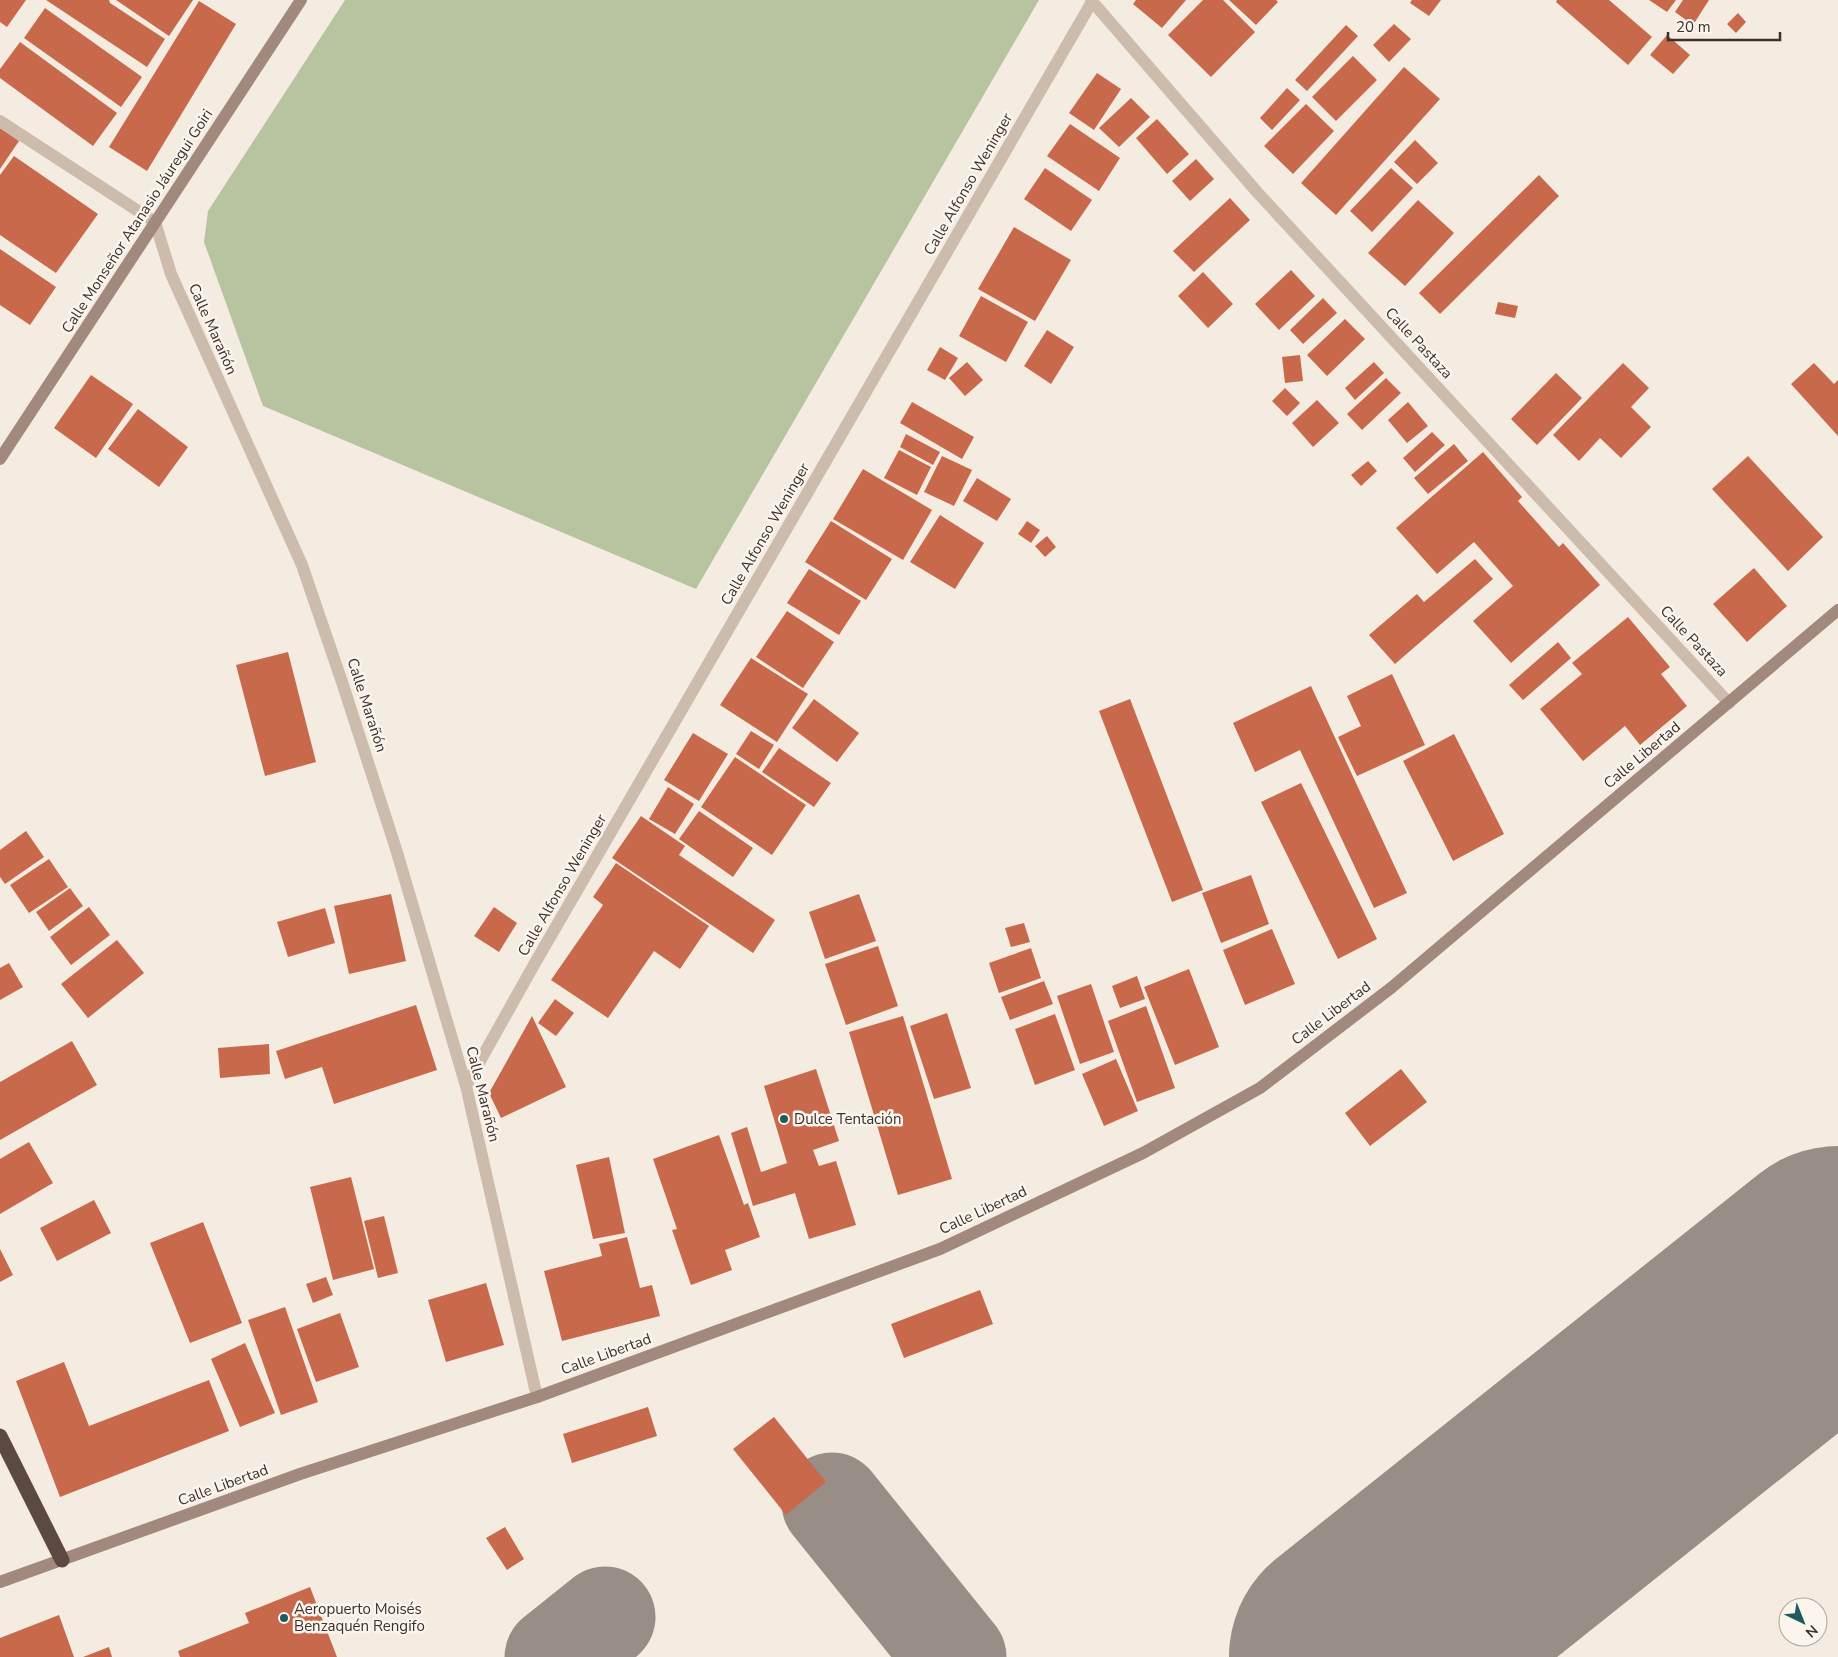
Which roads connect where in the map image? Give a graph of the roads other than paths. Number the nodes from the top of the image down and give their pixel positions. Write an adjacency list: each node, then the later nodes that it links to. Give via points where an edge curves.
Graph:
1 (301, 0): 4 (street, Calle Monseñor Atanasio Jáuregui Goiri)
2 (1092, 0): 7 (street, Calle Pastaza, via 1257,192); 8 (street, Calle Alfonso Weninger)
3 (0, 122): 4 (street)
4 (155, 222): 5 (street, Calle Monseñor Atanasio Jáuregui Goiri); 8 (street, Calle Marañón, via 171,274 302,565 396,849)
5 (0, 459)
6 (1838, 610): 7 (street, Calle Libertad)
7 (1729, 702): 9 (street, Calle Libertad, via 1391,988 1260,1088 1142,1153 940,1249)
8 (466, 1086): 9 (street, Calle Marañón)
9 (537, 1396): 11 (street, Calle Libertad, via 300,1474)
10 (0, 1436): 11 (highway)
11 (62, 1560): 12 (street, Calle Libertad)
12 (0, 1582)

